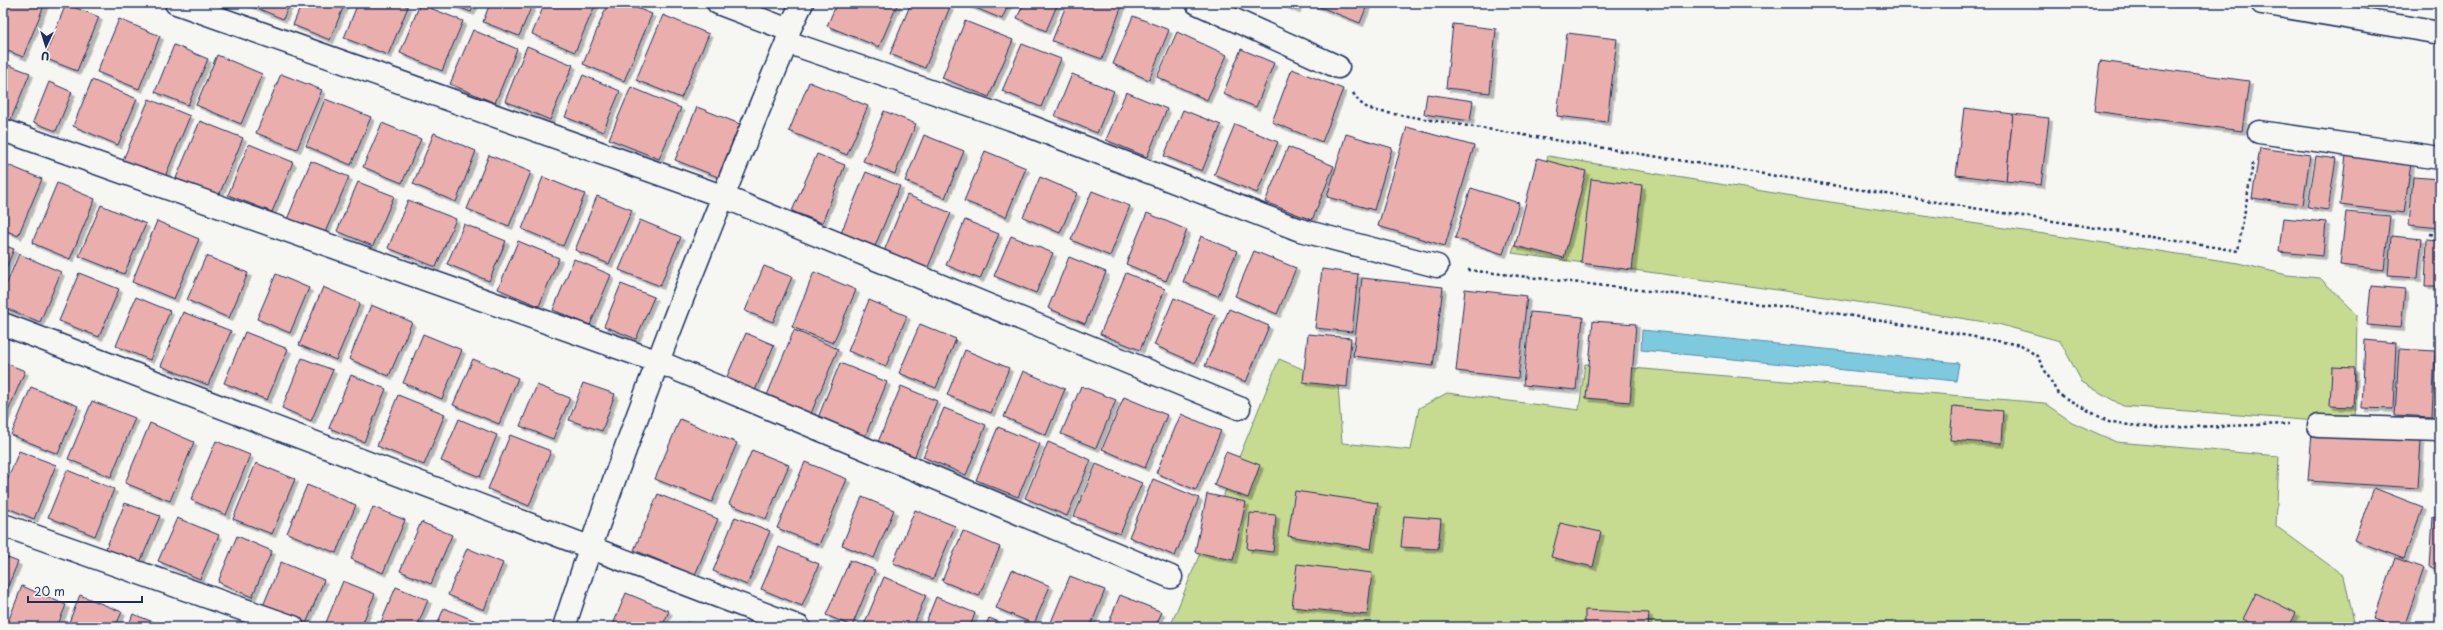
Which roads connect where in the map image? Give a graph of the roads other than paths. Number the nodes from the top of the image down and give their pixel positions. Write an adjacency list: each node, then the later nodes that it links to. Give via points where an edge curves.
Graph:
1 (176, 3): 12 (street)
2 (718, 3): 7 (street)
3 (802, 3): 7 (street)
4 (1197, 3): 8 (street)
5 (2262, 3): 6 (street)
6 (2440, 33)
7 (788, 36): 12 (street); 13 (street, via 1300,230)
8 (1338, 67)
9 (3, 130): 15 (street)
10 (2259, 132): 11 (street)
11 (2440, 158)
12 (722, 196): 15 (street); 16 (street)
13 (1437, 266)
14 (3, 324): 20 (street)
15 (659, 362): 20 (street); 21 (street)
16 (1239, 408)
17 (2319, 426): 18 (street)
18 (2440, 430)
19 (3, 525): 22 (street)
20 (590, 546): 23 (street); 24 (street)
21 (1171, 577)
22 (293, 627)
23 (564, 627)
24 (799, 627)

